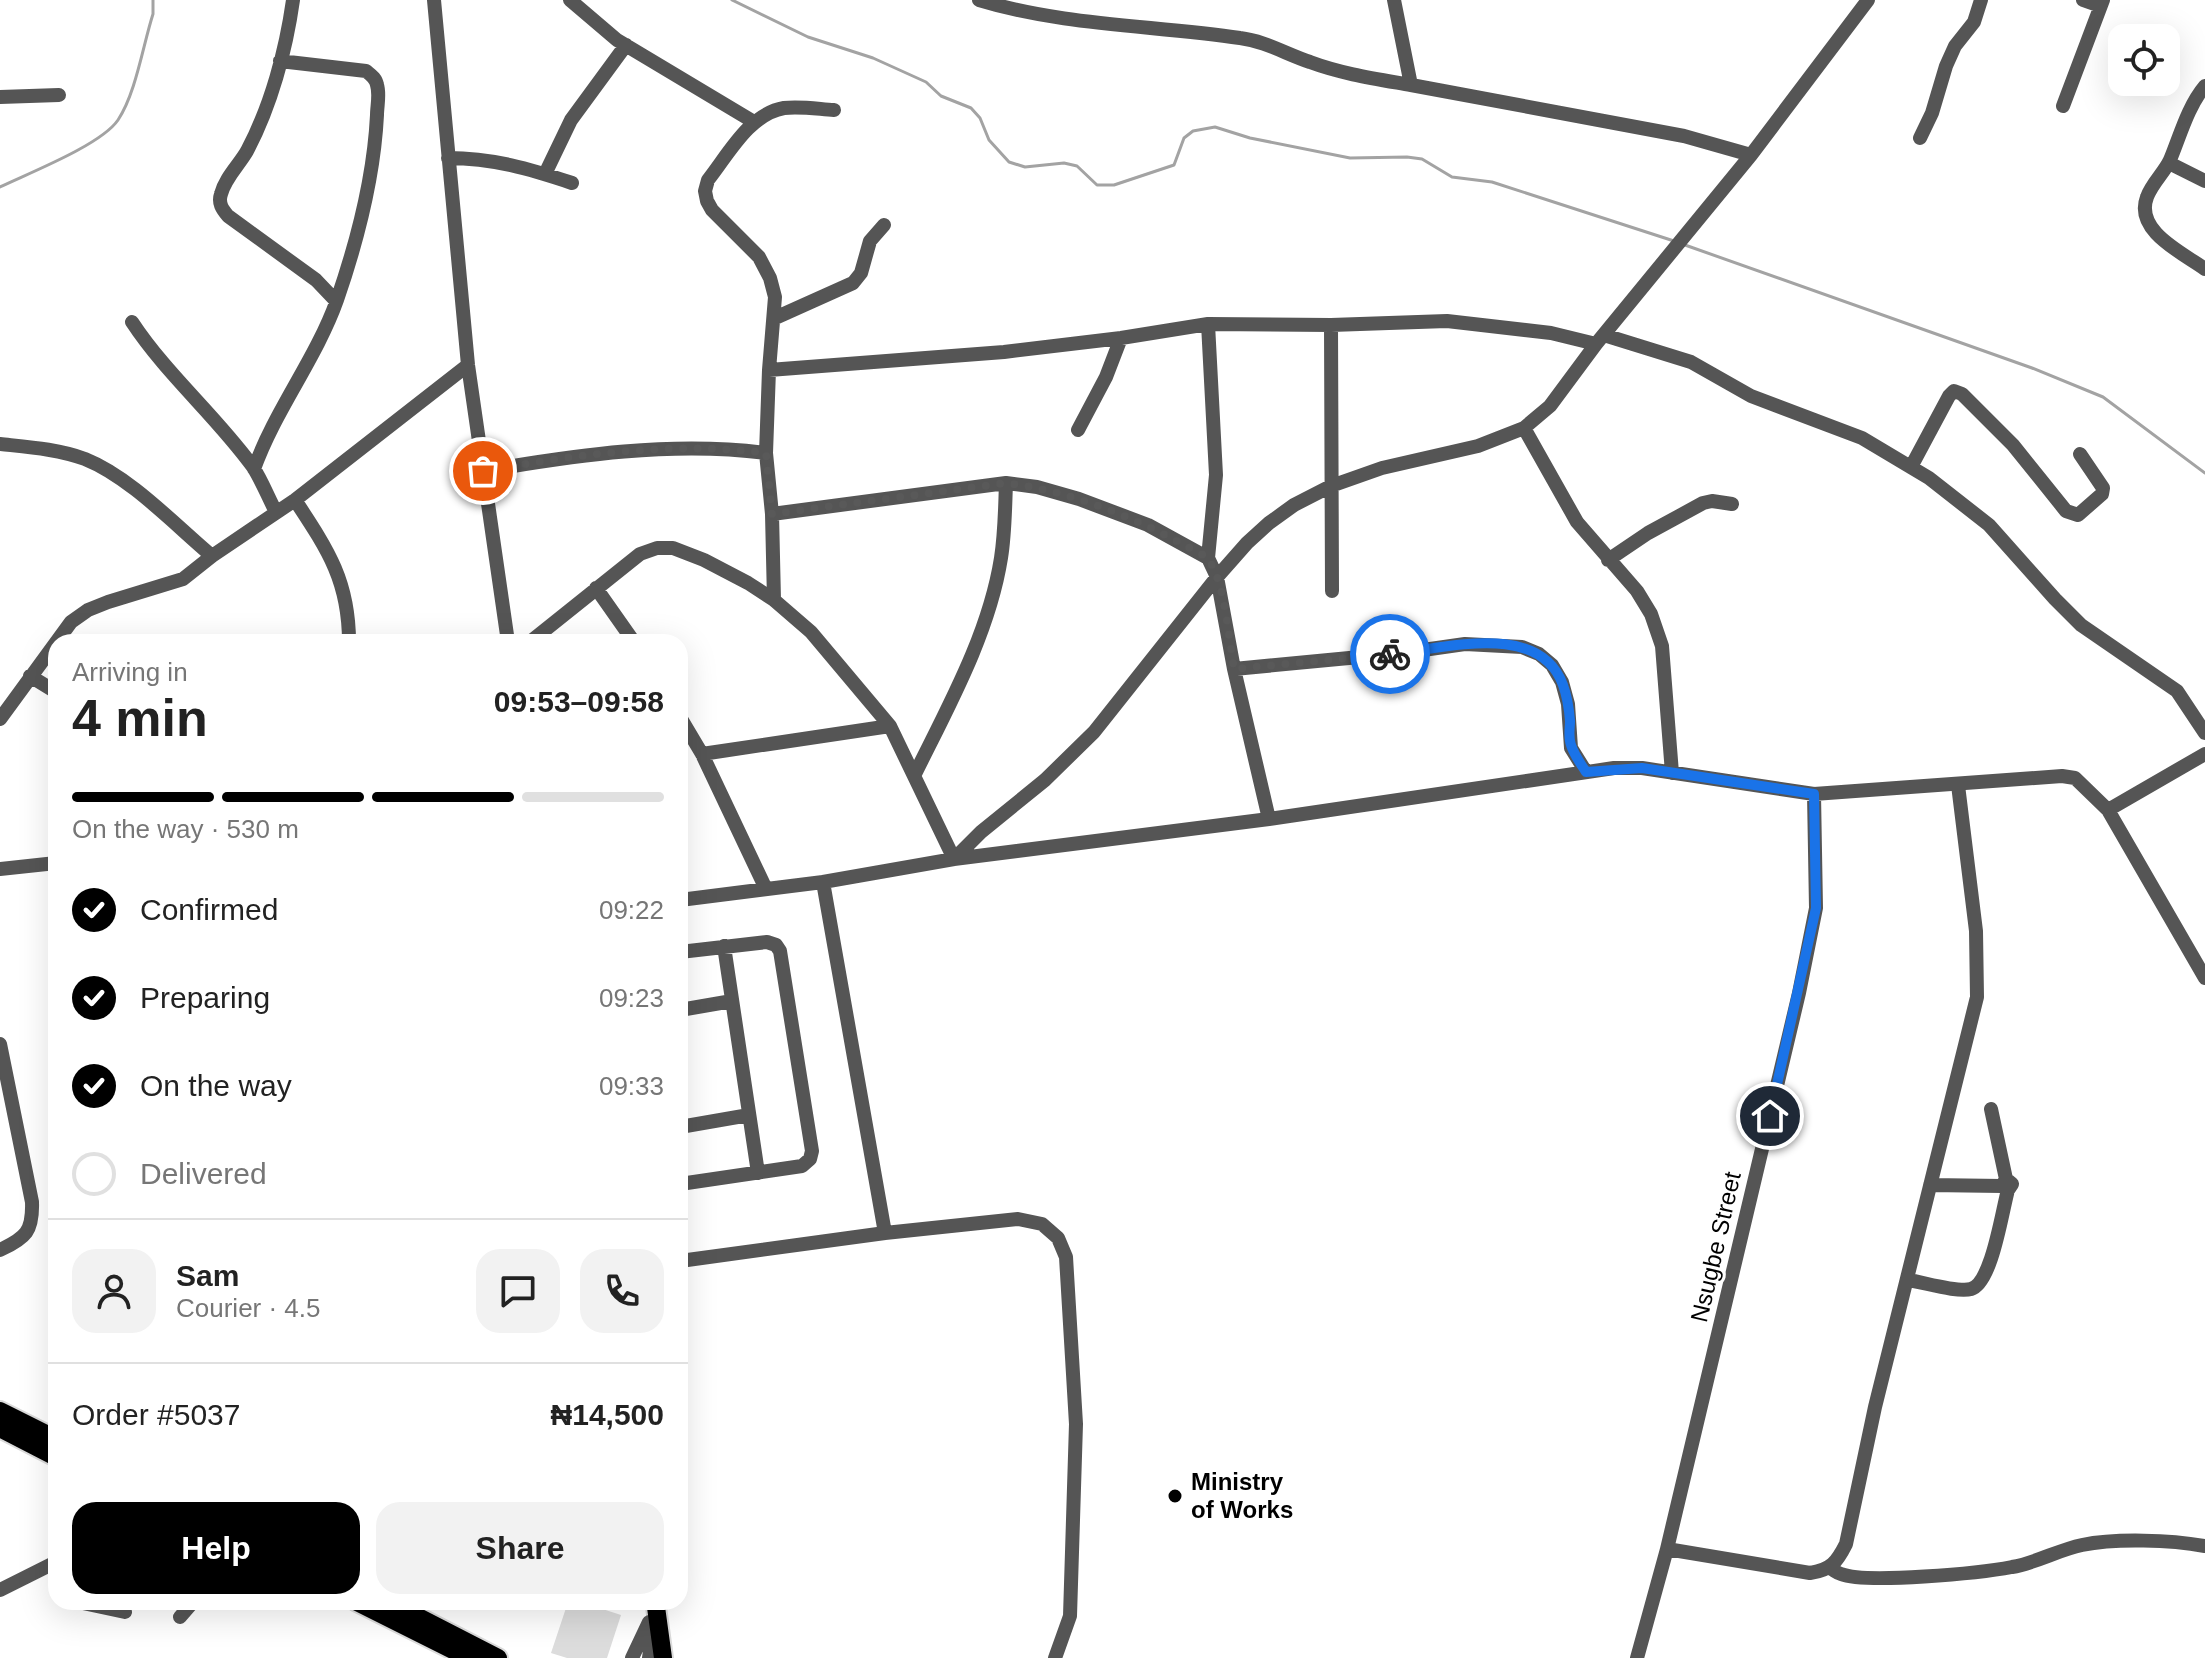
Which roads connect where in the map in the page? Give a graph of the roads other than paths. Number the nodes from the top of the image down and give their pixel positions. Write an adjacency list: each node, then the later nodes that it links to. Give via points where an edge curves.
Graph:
1 (293, 0): 12 (street)
2 (434, 0): 22 (street)
3 (570, 0): 11 (street)
4 (979, 0): 9 (street)
5 (1394, 0): 13 (street)
6 (1868, 0): 21 (street)
7 (1981, 0): 20 (street, via 1974,22 1946,66)
8 (2083, 0): 10 (street)
9 (997, 2): 13 (street, via 1059,18 1243,38 1311,63)
10 (2102, 3): 17 (street)
11 (626, 45): 19 (street); 24 (street, via 571,120)
12 (280, 61): 29 (street, via 247,151 222,191 221,207); 29 (street, via 366,71 378,86 363,205)
13 (1411, 85): 21 (street, via 1684,136)
14 (2205, 86): 23 (street)
15 (59, 95): 16 (street)
16 (0, 97)
17 (2063, 106)
18 (834, 110): 19 (street, via 784,108)
19 (754, 122): 30 (street, via 705,191 712,210 759,257 775,297)
20 (1920, 138)
21 (1751, 155): 35 (street)
22 (448, 158): 24 (street, via 482,158); 36 (street)
23 (2169, 163): 25 (street); 28 (street, via 2146,199 2146,221)
24 (545, 174): 26 (street)
25 (2205, 181)
26 (572, 183)
27 (884, 225): 30 (street, via 870,241 853,283)
28 (2205, 269)
29 (336, 301): 44 (street)
30 (775, 318): 37 (street)
31 (132, 322): 44 (street)
32 (1208, 324): 33 (street); 34 (street); 53 (street, via 1216,475)
33 (1331, 325): 35 (street, via 1447,321); 47 (street)
34 (1121, 338): 37 (street); 39 (street)
35 (1600, 339): 38 (street, via 1550,406); 43 (street, via 1691,362 1751,396 1862,438)
36 (468, 365): 45 (street); 48 (street)
37 (769, 370): 41 (street)
38 (1524, 428): 47 (street); 54 (street, via 1577,522)
39 (1078, 430)
40 (0, 444): 52 (street, via 55,451 108,470)
41 (766, 453): 45 (street, via 638,452 562,457); 51 (street)
42 (2080, 454): 43 (street, via 2103,488 2073,515 2013,445 1954,391)
43 (1911, 467): 71 (street, via 1989,525 2081,625 2177,691)
44 (254, 469): 50 (street)
45 (483, 471): 61 (street)
46 (1006, 483): 51 (street); 53 (street, via 1079,499 1148,525); 76 (street, via 994,591 976,644)
47 (1331, 486): 55 (street, via 1269,523); 57 (street)
48 (295, 500): 50 (street); 60 (street, via 342,581)
49 (1732, 504): 54 (street, via 1703,503)
50 (276, 512): 52 (street)
51 (772, 514): 58 (street)
52 (212, 556): 59 (street, via 183,579 88,610)
53 (1208, 558): 55 (street)
54 (1608, 560): 75 (street, via 1637,591 1662,646)
55 (1217, 577): 65 (street); 81 (street, via 1094,732)
56 (596, 588): 58 (street, via 640,554 673,548); 62 (street); 63 (street)
57 (1332, 591)
58 (774, 600): 69 (street, via 811,632)
59 (62, 634)
60 (349, 634)
61 (507, 634)
62 (540, 634)
63 (628, 634)
64 (48, 652): 66 (street)
65 (1234, 669): 74 (street, via 1465,644 1522,647 1552,665 1562,682 1571,748); 80 (street)
66 (30, 676): 67 (street); 68 (street)
67 (48, 687)
68 (0, 719)
69 (890, 726): 72 (street); 76 (street)
70 (688, 730): 72 (street)
71 (2205, 733)
72 (702, 754): 85 (street)
73 (2205, 754): 79 (street)
74 (1586, 772): 75 (street, via 1642,768); 80 (street)
75 (1672, 773): 78 (street)
76 (914, 776): 81 (street)
77 (1958, 785): 78 (street); 79 (street, via 2075,778); 98 (street, via 1976,931 1977,997)
78 (1814, 794): 109 (street, Nsugbe Street, via 1816,908)
79 (2108, 810): 89 (street)
80 (1269, 819): 81 (street)
81 (954, 859): 84 (street)
82 (48, 864): 83 (street)
83 (0, 869)
84 (823, 882): 85 (street); 100 (street)
85 (766, 889): 86 (street)
86 (688, 899)
87 (724, 946): 88 (street); 90 (street); 96 (street, via 767,942 780,951 811,1141 807,1164)
88 (688, 951)
89 (2205, 978)
90 (732, 1001): 91 (street); 94 (street)
91 (688, 1009)
92 (0, 1044): 101 (street, via 33,1221 26,1235)
93 (1991, 1109): 99 (street)
94 (749, 1115): 95 (street); 96 (street)
95 (688, 1126)
96 (758, 1173): 97 (street)
97 (688, 1183)
98 (1930, 1185): 99 (street); 103 (street)
99 (2005, 1185): 103 (street, via 1987,1270 1979,1284 1963,1290)
100 (885, 1233): 102 (street); 127 (street, via 1018,1219 1042,1224 1058,1238 1066,1257 1076,1424 1070,1616)
101 (0, 1250)
102 (688, 1260)
103 (1908, 1280): 111 (street, via 1846,1544)
104 (0, 1411): 106 (main road)
105 (0, 1428): 107 (main road)
106 (48, 1435)
107 (48, 1453)
108 (2205, 1546): 111 (street, via 2098,1543 2013,1567 1869,1579)
109 (1667, 1549): 111 (street, via 1810,1573); 128 (street, Nsugbe Street)
110 (48, 1566): 112 (street)
111 (1830, 1568)
112 (0, 1590)
113 (116, 1610): 120 (street)
114 (186, 1610): 121 (street)
115 (373, 1610): 122 (main road)
116 (405, 1610): 123 (main road)
117 (654, 1610): 124 (street)
118 (655, 1610): 125 (street)
119 (657, 1610): 126 (main road)
120 (125, 1612)
121 (180, 1617)
122 (469, 1658)
123 (498, 1658)
124 (632, 1658)
125 (649, 1658)
126 (663, 1658)
127 (1055, 1658)
128 (1637, 1658)

